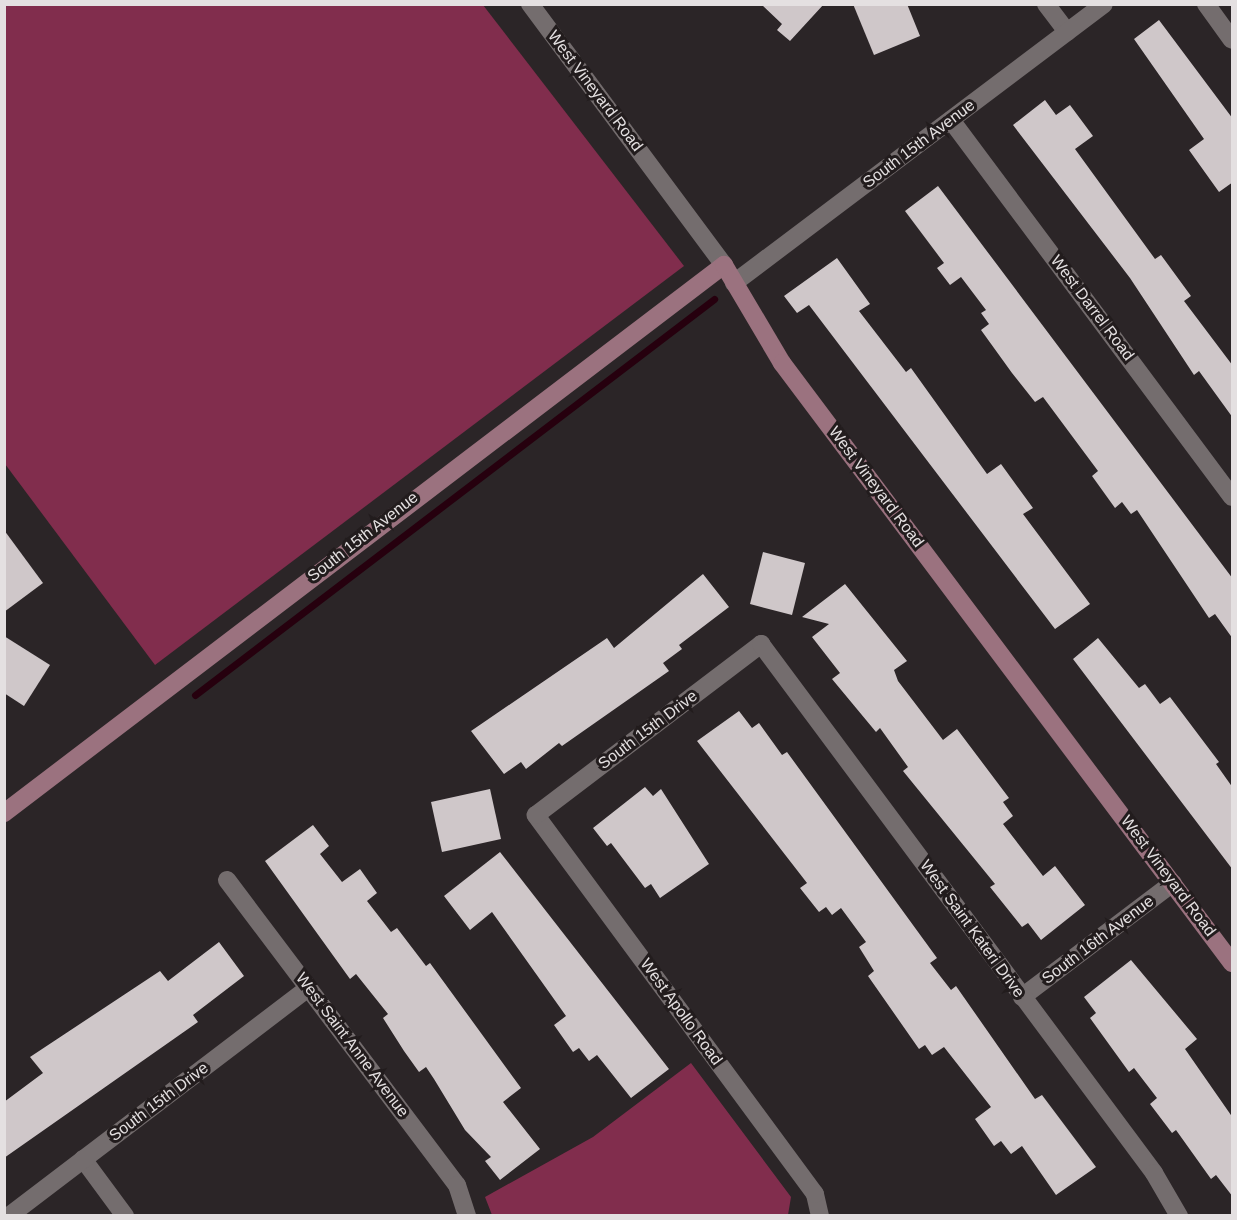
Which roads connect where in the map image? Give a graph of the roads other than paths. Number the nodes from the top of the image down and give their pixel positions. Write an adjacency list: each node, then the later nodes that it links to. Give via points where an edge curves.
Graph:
1 (530, 4): 8 (street, West Vineyard Road)
2 (1046, 4): 5 (street)
3 (1104, 4): 5 (street, South 15th Avenue)
4 (1206, 4): 6 (street)
5 (1067, 32): 7 (street, South 15th Avenue)
6 (1233, 40)
7 (951, 120): 9 (street, South 15th Avenue); 10 (street, West Darrel Road)
8 (724, 265): 9 (street, West Vineyard Road); 12 (street, South 15th Avenue)
9 (734, 283): 15 (street, West Vineyard Road, via 782,363)
10 (1233, 496)
11 (761, 644): 13 (street, South 15th Drive); 18 (street, West Saint Kateri Drive)
12 (4, 813)
13 (536, 815): 20 (street, West Apollo Road, via 815,1194)
14 (227, 880): 17 (street, West Saint Anne Avenue)
15 (1173, 883): 16 (street, West Vineyard Road); 18 (street, South 16th Avenue)
16 (1233, 963)
17 (308, 988): 19 (street, South 15th Drive); 23 (street, West Saint Anne Avenue, via 457,1185)
18 (1022, 997): 24 (street, West Saint Kateri Drive, via 1154,1173)
19 (83, 1159): 21 (street, South 15th Drive); 22 (street)
20 (821, 1213)
21 (9, 1215)
22 (125, 1215)
23 (467, 1215)
24 (1179, 1215)

